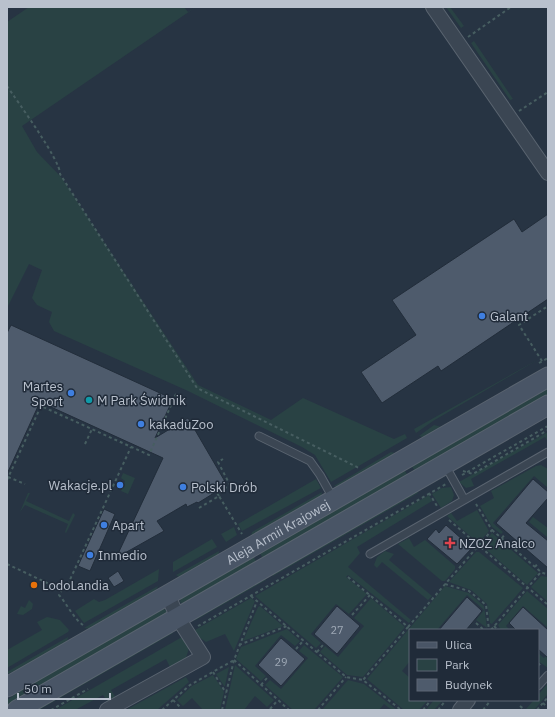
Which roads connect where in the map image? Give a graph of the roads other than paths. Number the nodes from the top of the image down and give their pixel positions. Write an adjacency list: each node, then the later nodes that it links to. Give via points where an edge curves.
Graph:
1 (433, 7): 2 (street)
2 (548, 172)
3 (545, 370): 9 (street, Aleja Armii Krajowej)
4 (548, 405): 7 (street, Aleja Armii Krajowej)
5 (259, 436): 9 (lane, via 310,461)
6 (548, 452): 8 (lane)
7 (449, 472): 8 (lane); 12 (street, Aleja Armii Krajowej)
8 (464, 499): 10 (lane)
9 (334, 500): 11 (street, Aleja Armii Krajowej)
10 (370, 554)
11 (168, 596): 12 (street); 15 (street, Aleja Armii Krajowej)
12 (183, 625): 17 (street, Aleja Armii Krajowej); 18 (street, via 203,657)
13 (548, 675): 14 (lane)
14 (539, 685)
15 (7, 688)
16 (467, 701): 19 (street)
17 (17, 710)
18 (107, 710)
19 (460, 710)

